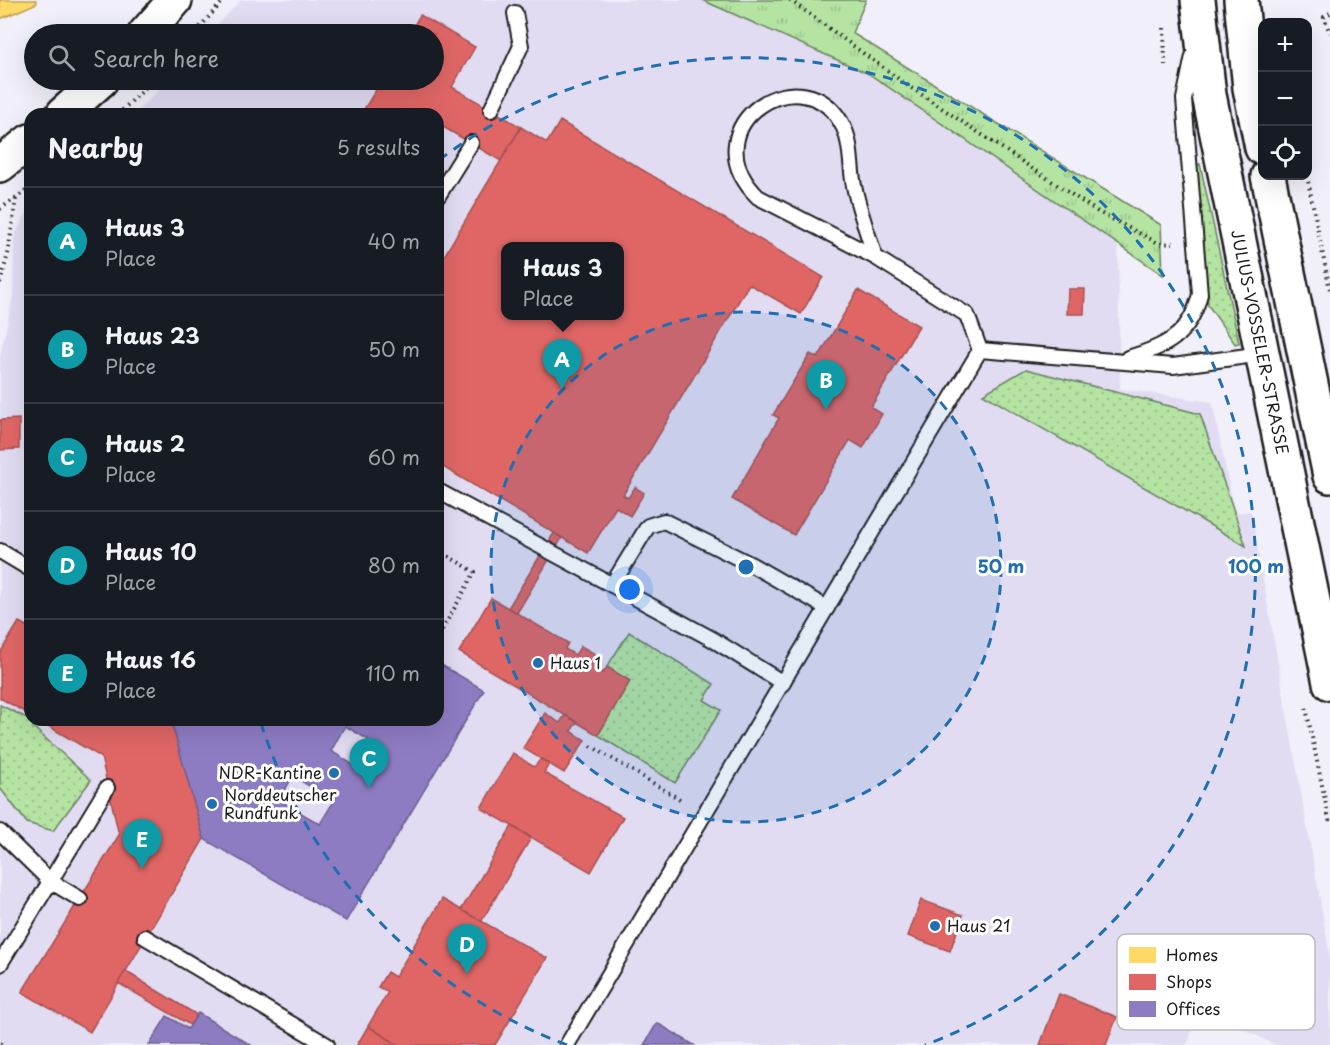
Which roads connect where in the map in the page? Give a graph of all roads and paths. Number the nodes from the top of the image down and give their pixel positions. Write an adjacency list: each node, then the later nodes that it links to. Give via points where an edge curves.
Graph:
1 (175, 0): 8 (main road)
2 (224, 0): 9 (path)
3 (789, 0): 26 (path, via 1098,212 1160,244)
4 (1241, 0): 16 (main road)
5 (1199, 12): 26 (lane, via 1184,99); 31 (main road, JULIUS-VOSSELER-STRASSE, via 1209,95)
6 (515, 13): 15 (lane, via 521,46)
7 (1330, 13): 10 (path, via 1324,17)
8 (154, 24)
9 (203, 24)
10 (1330, 33)
11 (90, 90): 13 (main road)
12 (143, 90): 14 (path)
13 (70, 108)
14 (124, 108)
15 (491, 110)
16 (1258, 126)
17 (471, 143): 22 (lane)
18 (24, 146): 19 (main road)
19 (0, 165)
20 (1269, 180): 33 (main road)
21 (1308, 180): 29 (path)
22 (444, 186)
23 (24, 193): 24 (path)
24 (16, 199): 25 (path); 28 (path)
25 (0, 209)
26 (1195, 240): 32 (lane, via 1200,294 1181,333 1159,349)
27 (874, 257): 27 (lane, via 854,187 844,128 836,115 824,104 798,95 784,95 760,104 742,125 737,138 738,169 746,185 758,197); 30 (lane, via 967,315)
28 (0, 283)
29 (1330, 290)
30 (980, 350): 32 (lane); 39 (lane)
31 (1262, 354): 32 (lane, via 1173,366); 42 (main road, JULIUS-VOSSELER-STRASSE)
32 (1120, 361)
33 (1330, 476)
34 (444, 494): 38 (lane)
35 (0, 551): 37 (lane)
36 (444, 553): 40 (path, via 475,572)
37 (24, 565)
38 (612, 585): 39 (lane, via 648,526 664,521); 41 (lane)
39 (827, 608): 41 (lane)
40 (444, 626)
41 (783, 683): 45 (lane)
42 (1330, 683)
43 (591, 746): 45 (path)
44 (106, 788): 47 (lane)
45 (705, 813): 52 (lane)
46 (0, 832): 47 (lane)
47 (50, 880): 48 (lane); 50 (lane)
48 (80, 899)
49 (145, 937): 51 (lane)
50 (0, 964)
51 (327, 1045)
52 (567, 1045)

